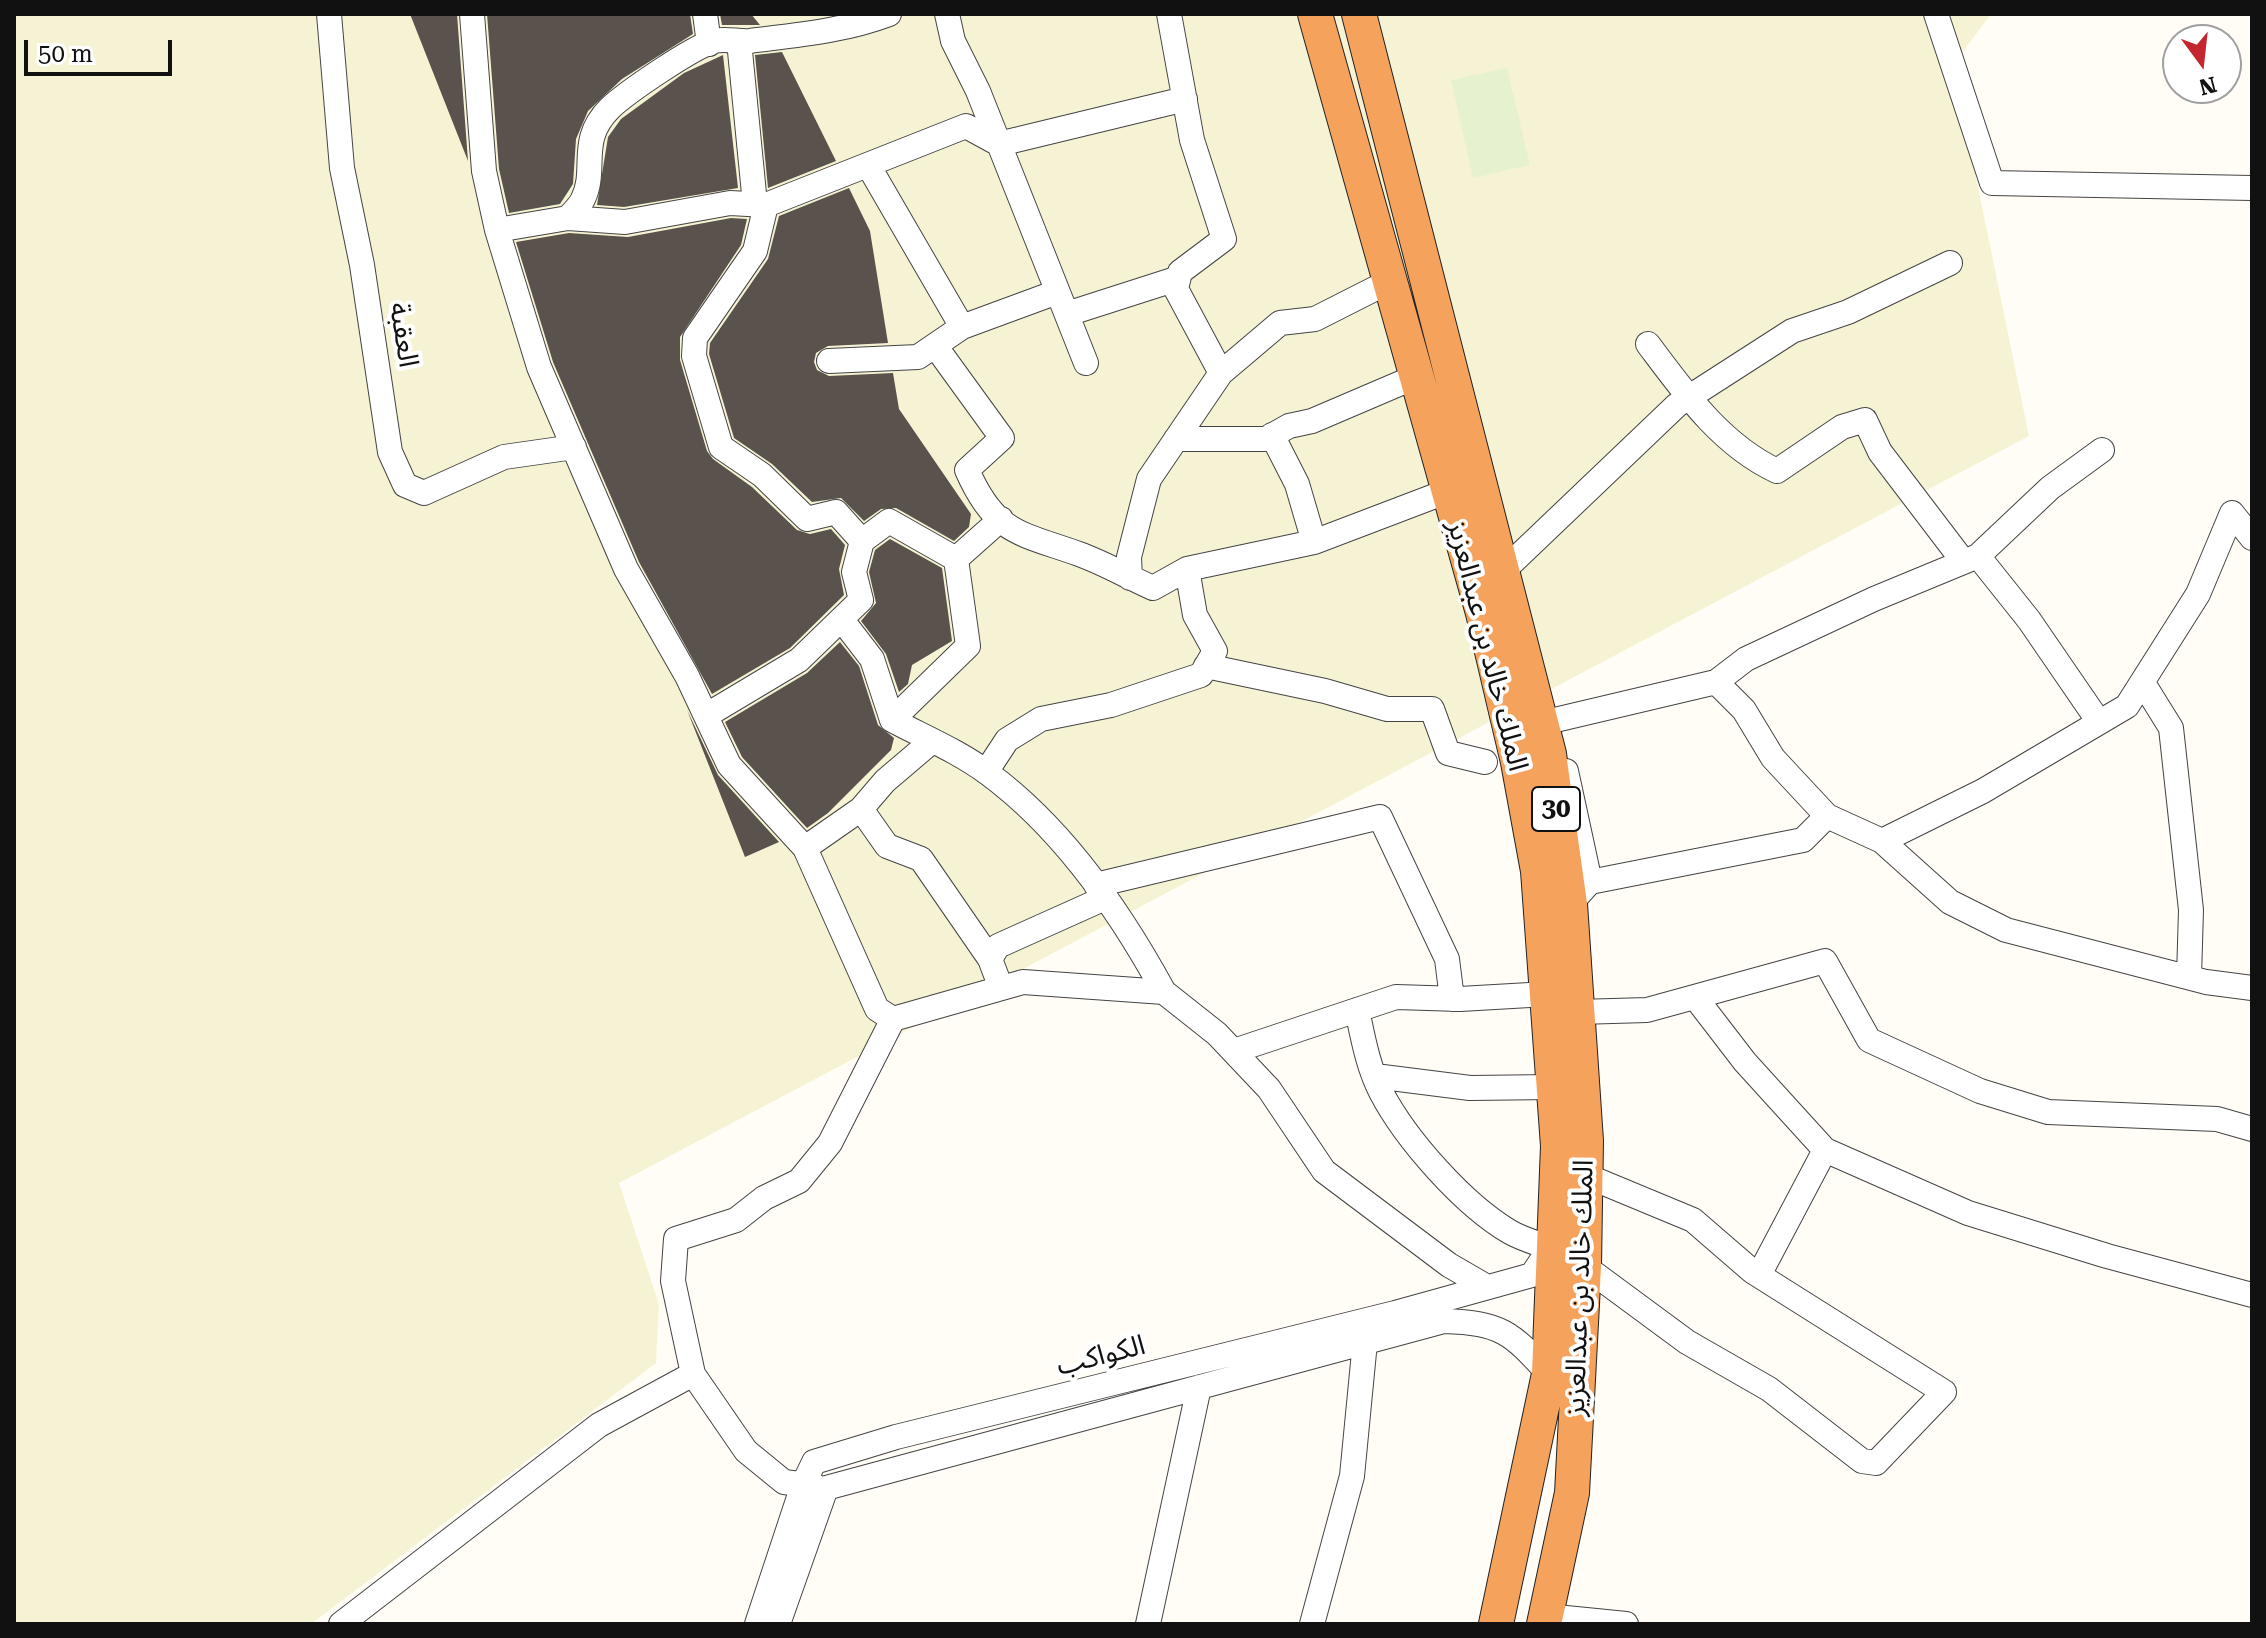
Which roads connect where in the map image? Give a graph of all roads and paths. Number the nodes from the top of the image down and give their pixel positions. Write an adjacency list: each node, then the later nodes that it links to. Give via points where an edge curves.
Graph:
1 (329, 14): 34 (street, العقبة, via 342,168 390,452 405,485 424,493 504,457)
2 (472, 14): 18 (street, via 484,171)
3 (705, 14): 11 (street)
4 (889, 14): 10 (street, via 809,34)
5 (947, 14): 13 (street, via 953,41)
6 (1169, 14): 12 (street)
7 (1315, 14): 21 (highway, الملك خالد بن عبدالعزيز / 30)
8 (1359, 14): 44 (highway, الملك خالد بن عبدالعزيز / 30)
9 (1936, 14): 15 (street, via 1992,183)
10 (739, 41): 11 (street); 16 (street)
11 (709, 44): 17 (street, via 610,108 587,154 583,200)
12 (1185, 99): 13 (street); 20 (street, via 1192,140 1224,239)
13 (999, 144): 14 (street, via 966,126); 22 (street)
14 (868, 165): 16 (street); 24 (street)
15 (2252, 188)
16 (760, 205): 17 (street, via 730,203 625,222); 39 (street, via 755,251 695,338 702,385 721,447 762,475 807,519 836,512)
17 (568, 218): 18 (street)
18 (497, 230): 34 (street, via 539,367)
19 (1950, 263): 31 (street, via 1848,312 1792,331)
20 (1176, 279): 23 (street); 29 (street, via 1179,297)
21 (1388, 282): 29 (street, via 1315,319 1280,323); 30 (highway, الملك خالد بن عبدالعزيز / 30)
22 (1057, 292): 23 (street); 24 (street)
23 (1067, 314): 28 (street)
24 (962, 327): 26 (street)
25 (1648, 344): 31 (street)
26 (936, 347): 27 (street, via 918,357); 37 (street, via 1002,438 967,470 978,495)
27 (829, 361)
28 (1086, 363)
29 (1221, 373): 33 (street)
30 (1415, 377): 32 (street); 36 (highway, الملك خالد بن عبدالعزيز / 30)
31 (1688, 398): 42 (street, via 1748,458 1777,471 1842,427 1865,420 1880,452); 44 (street, via 1636,441)
32 (1272, 435): 33 (street); 40 (street, via 1297,484)
33 (1176, 439): 45 (street, via 1149,479 1129,557)
34 (574, 447): 51 (street, via 626,569)
35 (2102, 450): 42 (street, via 2050,488)
36 (1448, 491): 40 (street); 69 (highway, الملك خالد بن عبدالعزيز / 30, via 1518,762 1538,871)
37 (1001, 519): 41 (street); 45 (street, via 1022,537 1081,555)
38 (2252, 538): 50 (street, via 2232,513 2198,594)
39 (862, 541): 41 (street, via 889,521); 46 (street, via 854,572 861,600)
40 (1314, 542): 43 (street)
41 (956, 559): 52 (street, via 968,646)
42 (1971, 559): 49 (street, via 1746,659); 54 (street, via 2029,620)
43 (1187, 569): 45 (street, via 1153,588); 48 (street, via 1195,615 1215,651)
44 (1503, 571): 47 (highway, الملك خالد بن عبدالعزيز / 30)
45 (1130, 578)
46 (842, 620): 51 (street, via 799,660); 52 (street, via 872,659)
47 (1518, 631): 53 (street, via 1547,685); 63 (highway, الملك خالد بن عبدالعزيز / 30)
48 (1206, 666): 56 (street, via 1387,709 1432,709 1448,753); 57 (street, via 1201,675 1166,689 1041,719 1007,740)
49 (1716, 682): 53 (street); 59 (street, via 1744,710 1773,758)
50 (2143, 683): 54 (street, via 2127,706); 65 (street, via 2171,728 2191,910)
51 (707, 715): 61 (street, via 729,765)
52 (892, 720): 55 (street)
53 (1555, 720): 63 (street)
54 (2099, 722): 60 (street, via 1983,791)
55 (932, 741): 57 (street); 58 (street)
56 (1485, 762)
57 (986, 772): 62 (street, via 1023,802)
58 (861, 809): 61 (street); 64 (street, via 887,846 921,859)
59 (1827, 816): 60 (street); 63 (street, via 1803,840)
60 (1882, 841): 65 (street, via 1950,902 2006,930)
61 (805, 848): 74 (street, via 877,1009)
62 (1100, 892): 64 (street, via 998,946); 68 (street); 71 (street, via 1380,817 1447,959)
63 (1580, 893): 73 (highway, الملك خالد بن عبدالعزيز / 30)
64 (990, 959): 66 (street)
65 (2189, 977): 67 (street)
66 (1001, 988): 68 (street, via 1023,982); 74 (street)
67 (2252, 988)
68 (1164, 992): 75 (street)
69 (1547, 994): 71 (street); 77 (highway, الملك خالد بن عبدالعزيز / 30)
70 (1695, 997): 73 (street, via 1647,1010); 78 (street, via 1825,961 1869,1040 1980,1091 2048,1112 2217,1119); 79 (street)
71 (1452, 999): 72 (street, via 1396,997)
72 (1357, 1010): 75 (street); 76 (street)
73 (1578, 1012): 80 (highway, الملك خالد بن عبدالعزيز / 30)
74 (893, 1019): 87 (street, via 830,1143 799,1181 736,1220 676,1239 673,1281)
75 (1234, 1051): 84 (street, via 1269,1089 1324,1171 1449,1265)
76 (1375, 1076): 77 (street, via 1470,1088); 81 (street, via 1409,1132 1463,1195 1510,1232)
77 (1553, 1087): 81 (highway, الملك خالد بن عبدالعزيز / 30, via 1558,1146)
78 (2252, 1129)
79 (1825, 1150): 83 (street); 85 (street, via 1968,1213)
80 (1587, 1176): 82 (highway, الملك خالد بن عبدالعزيز / 30); 83 (street, via 1693,1220)
81 (1552, 1245): 84 (street, الكواكب, via 1532,1275); 88 (highway, الملك خالد بن عبدالعزيز / 30)
82 (1584, 1266): 83 (street, via 1687,1342 1769,1389 1862,1461 1876,1463 1944,1392); 91 (highway, الملك خالد بن عبدالعزيز / 30, via 1572,1493)
83 (1759, 1275)
84 (1487, 1287): 90 (street, الكواكب, via 896,1437 814,1462)
85 (2252, 1295)
86 (1365, 1342): 88 (street, الكواكب, via 1444,1321 1483,1322 1517,1338); 89 (street, الكواكب); 96 (street, via 1352,1476)
87 (693, 1374): 90 (street, via 746,1451 784,1482); 92 (street, via 599,1425)
88 (1549, 1374): 97 (highway, الملك خالد بن عبدالعزيز / 30)
89 (1199, 1387): 90 (street, الكواكب); 95 (street)
90 (814, 1486): 93 (street, الكواكب); 94 (street, الكواكب)
91 (1545, 1620): 98 (street)
92 (341, 1624)
93 (757, 1624)
94 (778, 1624)
95 (1148, 1624)
96 (1312, 1624)
97 (1496, 1624)
98 (1626, 1624)

